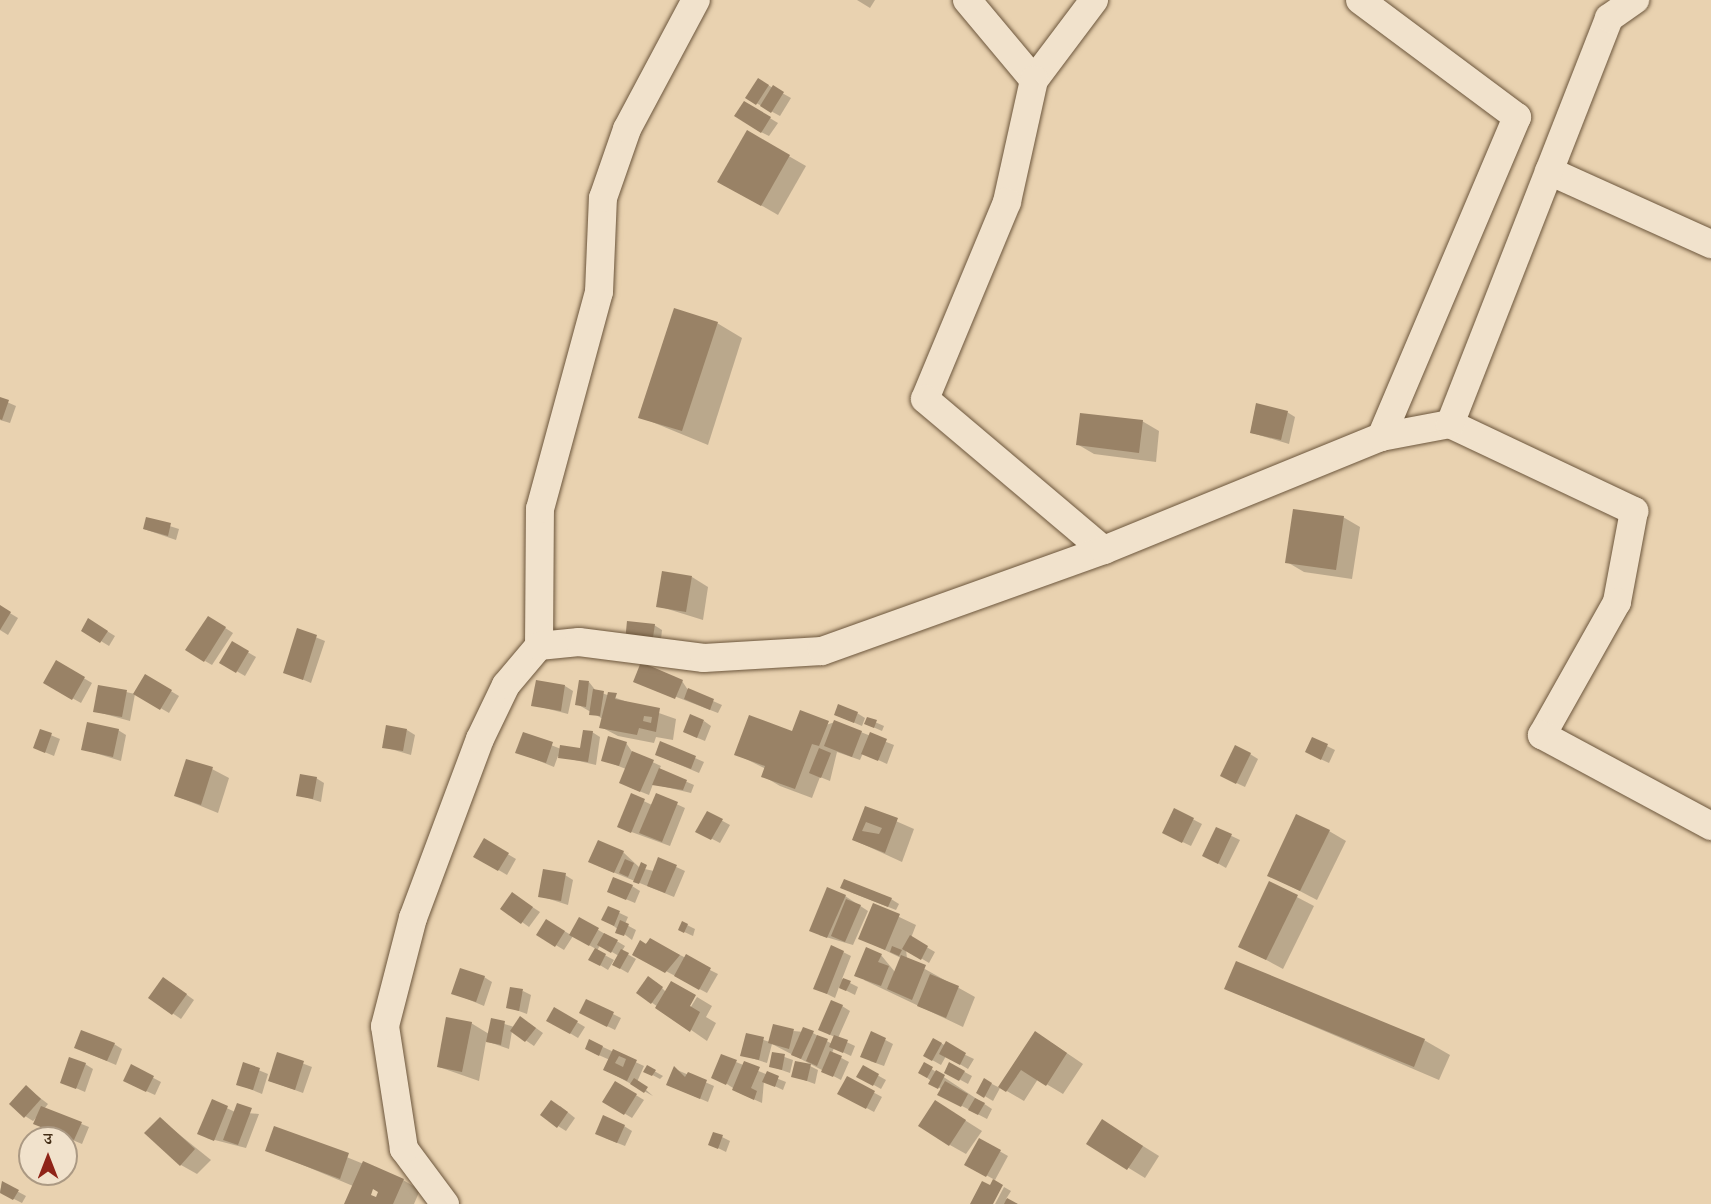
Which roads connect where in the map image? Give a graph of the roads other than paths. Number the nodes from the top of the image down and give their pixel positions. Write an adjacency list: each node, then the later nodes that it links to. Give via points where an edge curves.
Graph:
1 (696, 0): 12 (street, via 627,129 603,198 598,292 540,509)
2 (967, 0): 6 (street)
3 (1094, 0): 6 (street)
4 (1360, 0): 10 (street, via 1517,117)
5 (1635, 0): 7 (street, via 1609,18)
6 (1034, 80): 11 (street, via 1007,202 925,399)
7 (1549, 171): 8 (street); 9 (street)
8 (1711, 244)
9 (1450, 424): 10 (street); 13 (street, via 1634,511 1617,602 1542,735)
10 (1381, 436): 11 (street)
11 (1104, 550): 12 (street, via 822,651 704,658 579,642)
12 (539, 646): 14 (street, via 506,685 480,739 413,918 385,1026 404,1149)
13 (1711, 826)
14 (446, 1204)

